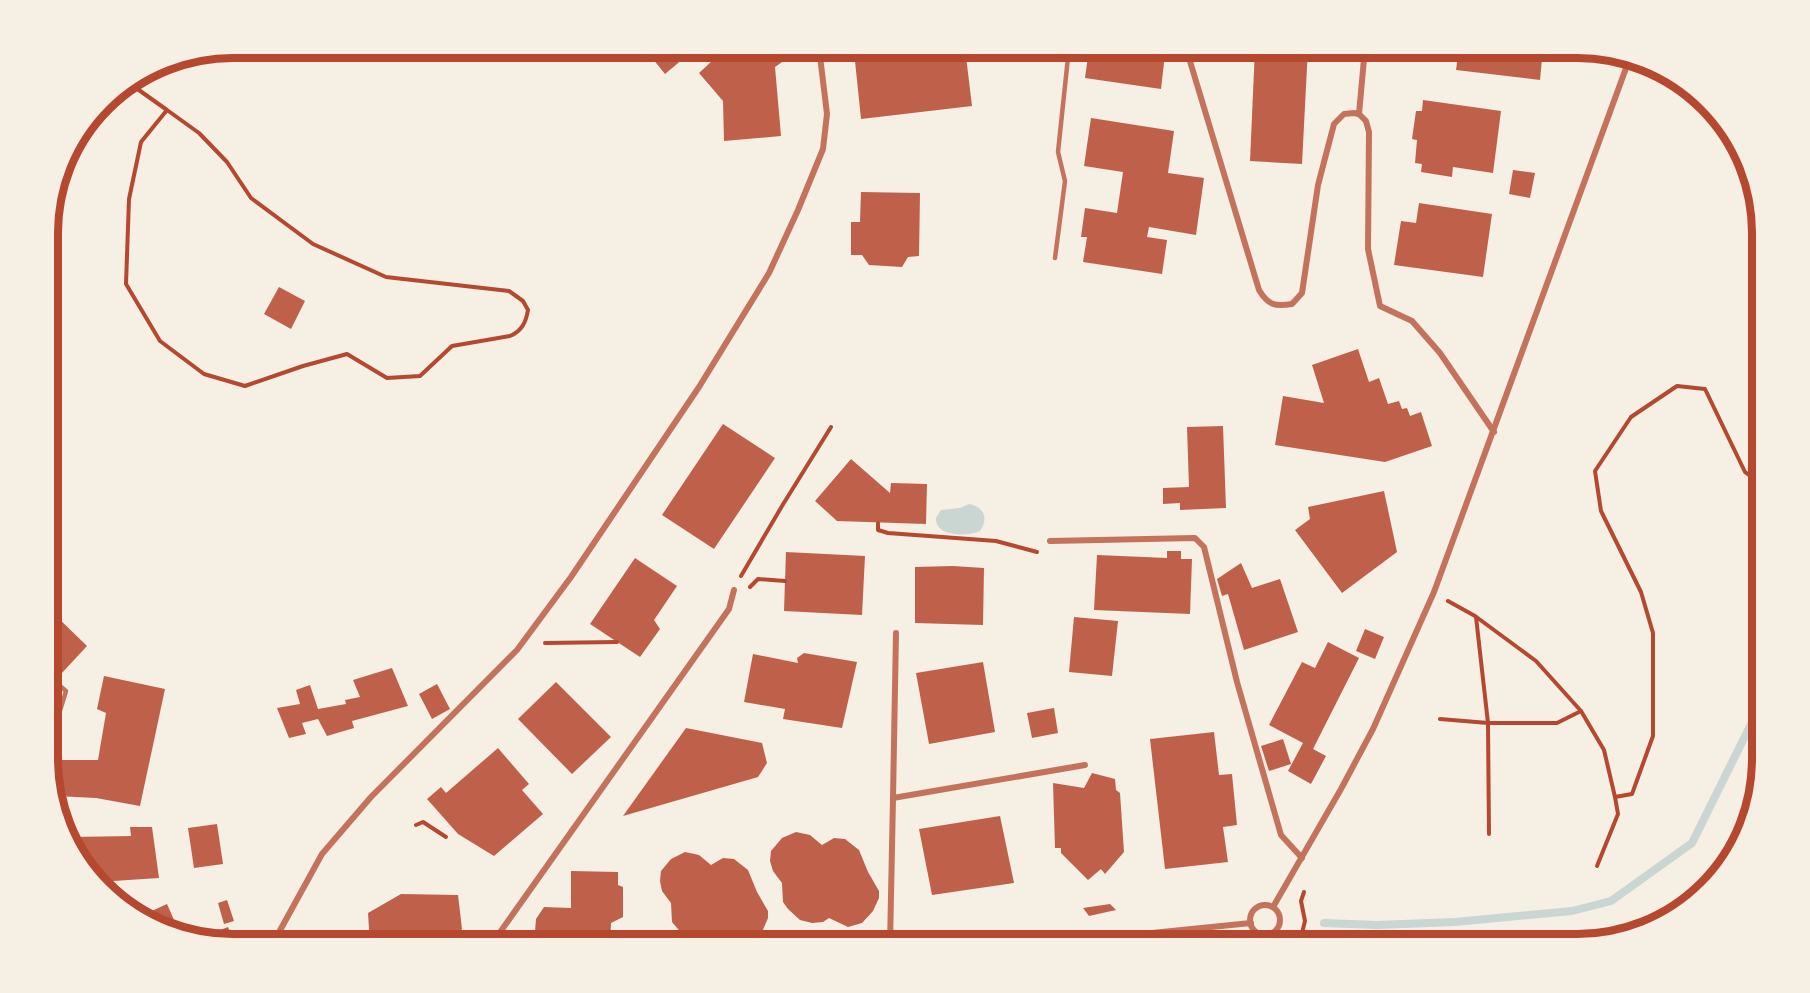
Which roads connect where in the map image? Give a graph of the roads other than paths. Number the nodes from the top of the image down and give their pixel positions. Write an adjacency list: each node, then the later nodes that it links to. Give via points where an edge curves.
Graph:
1 (820, 58): 19 (street, via 827,114 823,149 769,273 699,387 591,550 517,650 371,797 322,854)
2 (1068, 58): 7 (lane, via 1058,152 1065,181)
3 (1189, 58): 6 (street, via 1258,290 1278,307 1292,304 1302,293 1318,185 1334,124 1349,112)
4 (1364, 58): 6 (street)
5 (1627, 66): 8 (street)
6 (1359, 114): 8 (street, via 1369,132 1368,249 1380,306 1412,321 1440,353)
7 (1055, 258)
8 (1494, 432): 16 (street, via 1434,592 1373,729)
9 (1050, 541): 16 (street, via 1195,538 1204,547 1281,836)
10 (734, 590): 20 (street, via 729,609)
11 (896, 633): 15 (street)
12 (58, 688): 13 (lane, via 66,691)
13 (58, 717)
14 (1085, 765): 15 (street)
15 (893, 798): 21 (street)
16 (1302, 858): 17 (street)
17 (1273, 907): 18 (street, via 1257,908); 23 (street, via 1279,915 1279,925)
18 (1251, 923): 22 (street); 23 (street, via 1255,932)
19 (278, 934)
20 (499, 934)
21 (890, 934)
22 (1142, 934)
23 (1268, 934)

